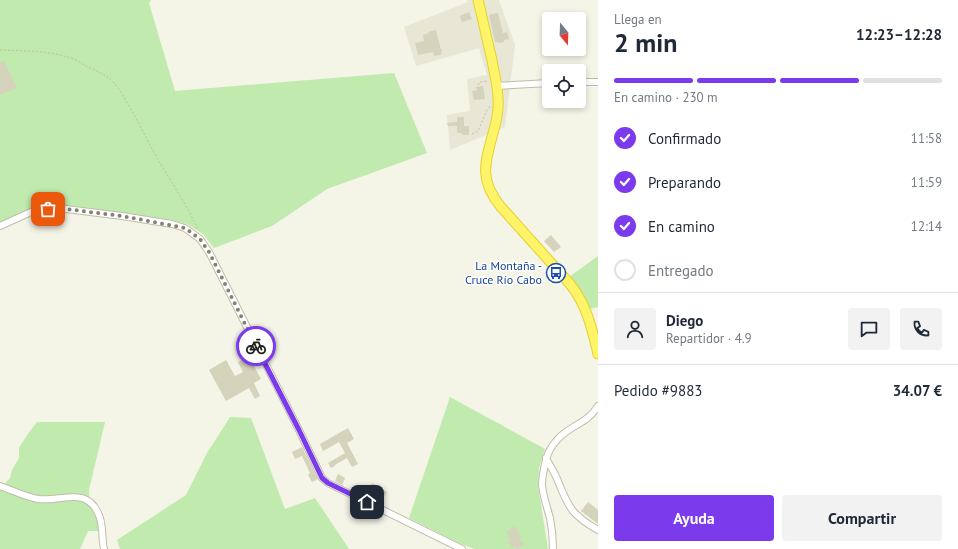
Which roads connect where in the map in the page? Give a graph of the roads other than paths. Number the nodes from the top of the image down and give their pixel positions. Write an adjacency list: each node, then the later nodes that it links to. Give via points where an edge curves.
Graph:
1 (478, 0): 5 (highway)
2 (586, 82): 3 (street)
3 (598, 82)
4 (542, 83): 5 (street)
5 (497, 84): 7 (highway, via 496,120 485,164 489,189 507,214 579,295)
6 (0, 226): 13 (street, via 31,212 66,209 185,228 200,239 209,252 322,478)
7 (598, 354)
8 (598, 406): 9 (street, via 586,420 560,436)
9 (546, 458): 11 (street, via 573,512); 14 (street, via 542,485)
10 (0, 486): 12 (street, via 36,498 74,497 88,500 100,516)
11 (598, 530)
12 (104, 549)
13 (462, 549)
14 (553, 549)

